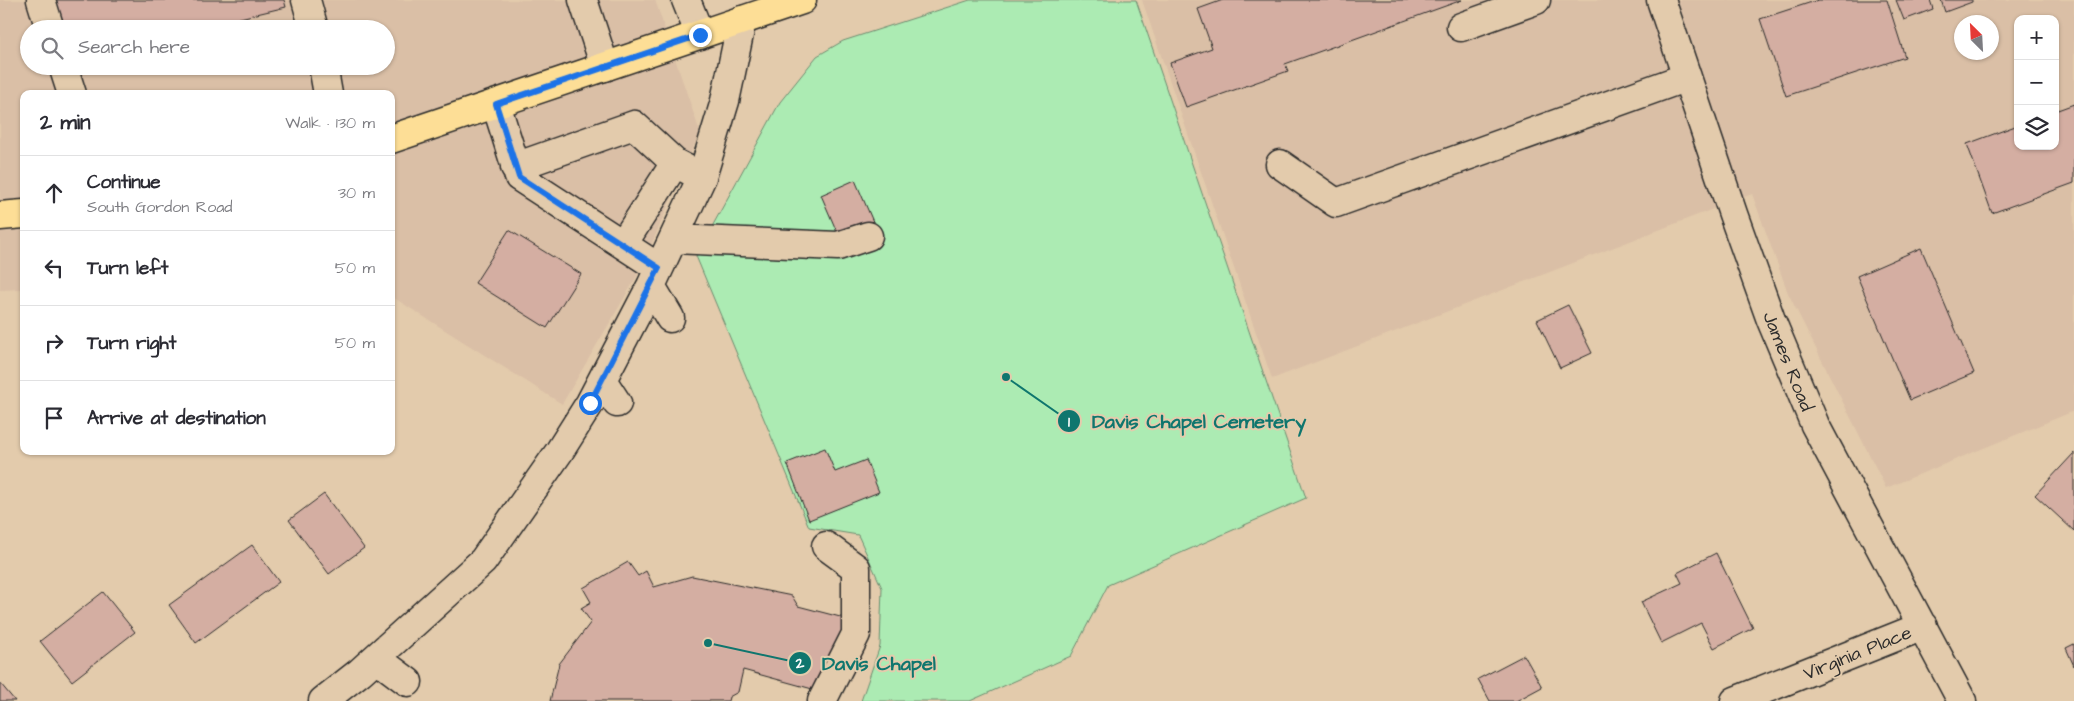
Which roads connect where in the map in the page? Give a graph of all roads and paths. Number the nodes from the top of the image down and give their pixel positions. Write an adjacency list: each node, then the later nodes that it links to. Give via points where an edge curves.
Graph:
1 (41, 0): 8 (street)
2 (306, 0): 9 (street)
3 (583, 0): 13 (street)
4 (686, 0): 12 (street)
5 (802, 0): 10 (main road)
6 (1536, 0): 11 (street)
7 (1661, 0): 16 (street, James Road)
8 (47, 20)
9 (312, 20)
10 (742, 20): 12 (main road); 24 (street, via 725,101)
11 (1460, 27)
12 (700, 35): 13 (main road)
13 (605, 67): 19 (main road)
14 (66, 75): 17 (street)
15 (325, 75): 18 (street)
16 (1687, 77): 22 (street, via 1336,203); 35 (street, James Road, via 1762,293 1815,425)
17 (71, 90)
18 (327, 90)
19 (496, 104): 20 (main road); 23 (street)
20 (395, 137)
21 (675, 163): 23 (street, via 634,125); 24 (street); 29 (street)
22 (1280, 164)
23 (516, 167): 29 (street, via 519,177)
24 (702, 177): 28 (street)
25 (20, 214): 26 (main road)
26 (0, 216)
27 (868, 236): 28 (street, via 838,246)
28 (673, 239): 30 (street)
29 (622, 244): 30 (street)
30 (655, 277): 31 (street); 32 (street)
31 (670, 318)
32 (602, 380): 33 (street); 36 (street, via 559,452 483,561)
33 (616, 403)
34 (826, 546): 39 (street, via 856,568 856,634)
35 (1923, 626): 40 (street, Virginia Place); 41 (street, James Road)
36 (376, 658): 37 (street); 38 (street)
37 (408, 682)
38 (323, 701)
39 (822, 701)
40 (1735, 701)
41 (1962, 701)

